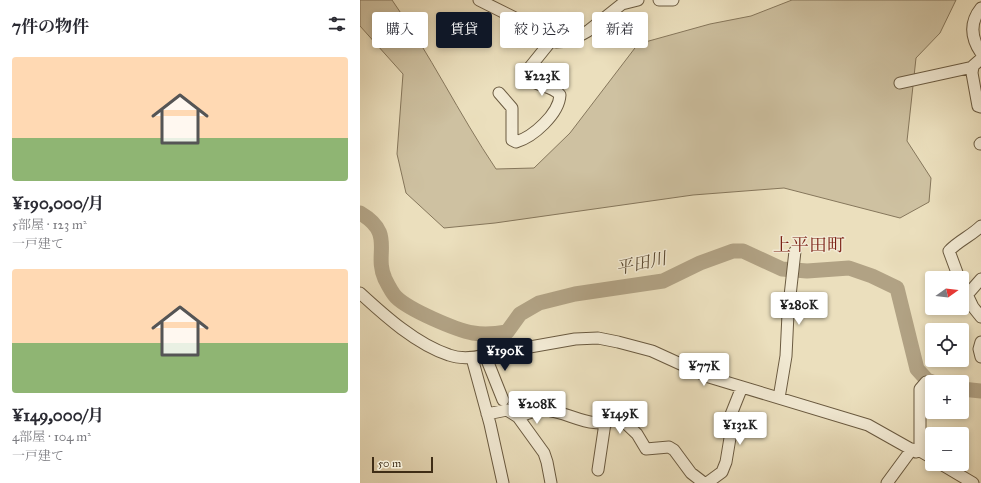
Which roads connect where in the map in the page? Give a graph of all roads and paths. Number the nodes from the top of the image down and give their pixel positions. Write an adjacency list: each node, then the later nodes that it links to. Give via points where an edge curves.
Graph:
1 (479, 0): 6 (street)
2 (638, 0): 7 (street, via 622,4)
3 (659, 0): 4 (street)
4 (673, 0)
5 (981, 8): 9 (street, via 971,28)
6 (503, 12)
7 (584, 33)
8 (545, 48): 13 (street, via 526,72 527,78 531,82 556,90 560,95 560,102 542,126 526,140 512,140 512,108)
9 (981, 53)
10 (981, 59): 11 (street)
11 (973, 67): 12 (street); 14 (street, via 978,106)
12 (900, 83)
13 (499, 93)
14 (981, 107)
15 (981, 226): 17 (street, via 949,251)
16 (795, 251): 29 (street, via 786,356)
17 (957, 271)
18 (981, 279): 19 (street)
19 (969, 293)
20 (360, 294): 26 (street, via 396,325 427,344 449,356)
21 (969, 299): 22 (street)
22 (981, 317)
23 (981, 342): 25 (street)
24 (485, 355): 26 (street); 28 (street, via 598,338 652,351 709,377); 30 (street)
25 (981, 357)
26 (472, 358): 31 (street)
27 (925, 383): 34 (street, via 920,389)
28 (742, 387): 29 (street); 41 (street, via 730,417 726,462 722,472)
29 (779, 398): 34 (street, via 868,425)
30 (503, 400)
31 (487, 414): 32 (street, via 507,410); 38 (street)
32 (518, 417): 33 (street, via 544,409 587,422); 39 (street, via 544,453)
33 (605, 423): 36 (street); 40 (street, via 619,417 637,434 646,449 674,450 691,473)
34 (916, 450): 35 (street); 42 (street)
35 (925, 454)
36 (598, 470)
37 (953, 471): 43 (street)
38 (503, 483)
39 (550, 483)
40 (704, 483)
41 (707, 483)
42 (887, 483)
43 (973, 483)

